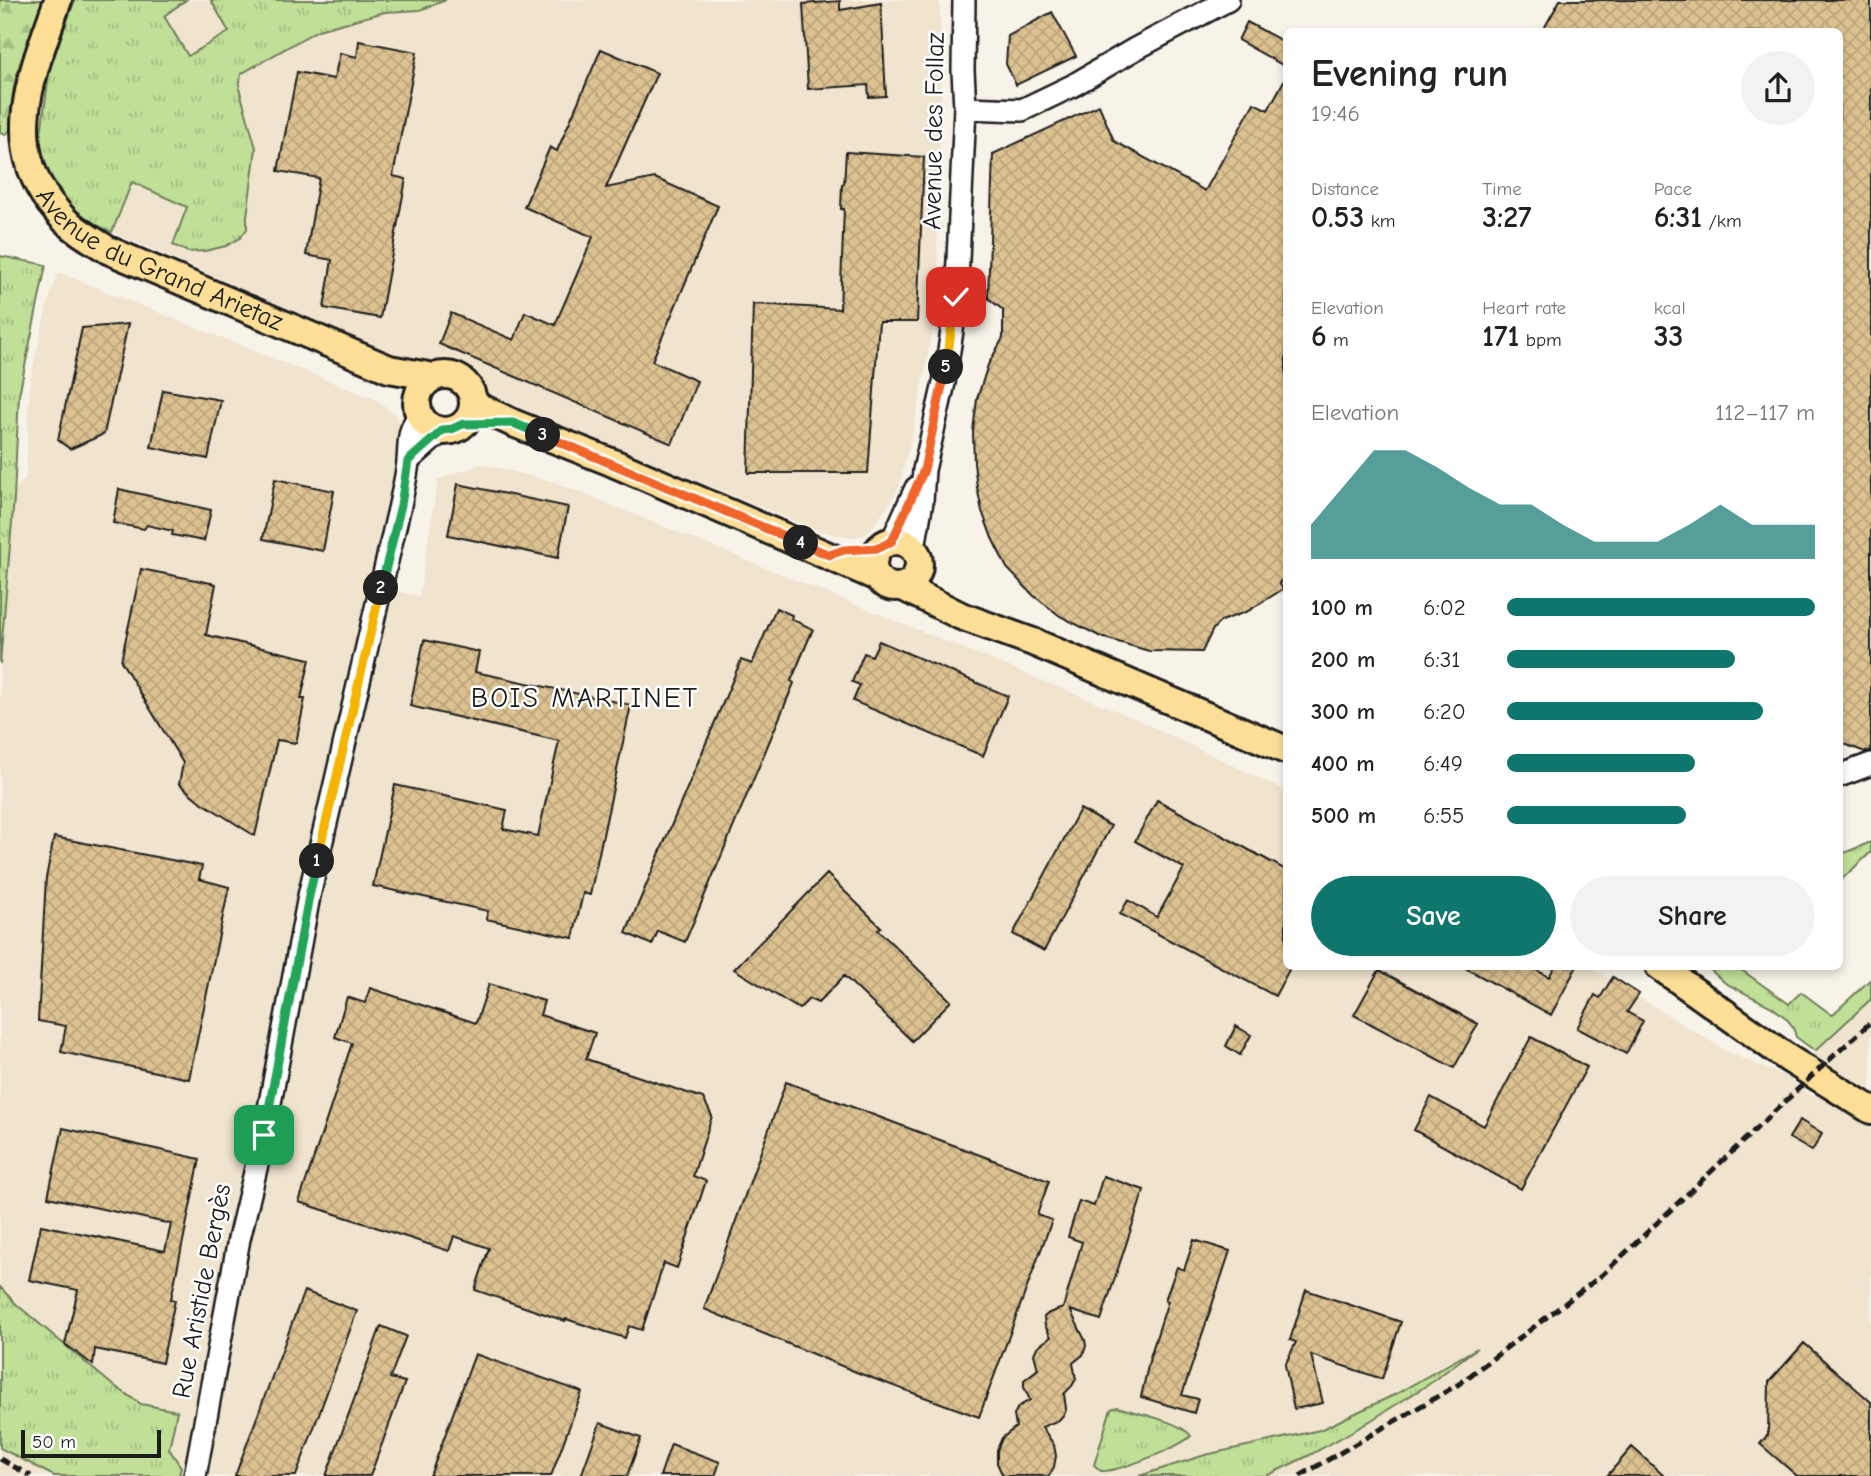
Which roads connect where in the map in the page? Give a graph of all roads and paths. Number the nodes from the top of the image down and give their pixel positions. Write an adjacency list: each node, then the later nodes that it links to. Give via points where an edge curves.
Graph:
1 (58, 0): 5 (main road, Avenue du Grand Arietaz, via 32,74 24,116 30,167 59,215 108,250)
2 (964, 0): 4 (street, Avenue des Follaz)
3 (1228, 0): 4 (street, via 1022,110)
4 (965, 108): 11 (street, Avenue des Follaz, via 952,331 922,501)
5 (389, 369): 6 (main road, Avenue du Grand Arietaz); 7 (main road, Avenue du Grand Arietaz)
6 (434, 377): 7 (main road, via 420,390); 8 (main road, via 452,376 467,386 472,395)
7 (419, 406): 8 (main road, via 427,424 435,428); 9 (street, Rue Aristide Bergès, via 408,443)
8 (460, 420): 9 (street); 10 (main road, via 513,423)
9 (408, 461): 17 (street, Rue Aristide Bergès, via 309,896)
10 (829, 555): 11 (main road, via 844,550); 11 (main road, via 877,577 875,555)
11 (901, 558): 12 (main road, via 961,616)
12 (1283, 749)
13 (1871, 764): 14 (street)
14 (1843, 774)
15 (1665, 970): 16 (main road, via 1789,1059)
16 (1871, 1110)
17 (195, 1476)

